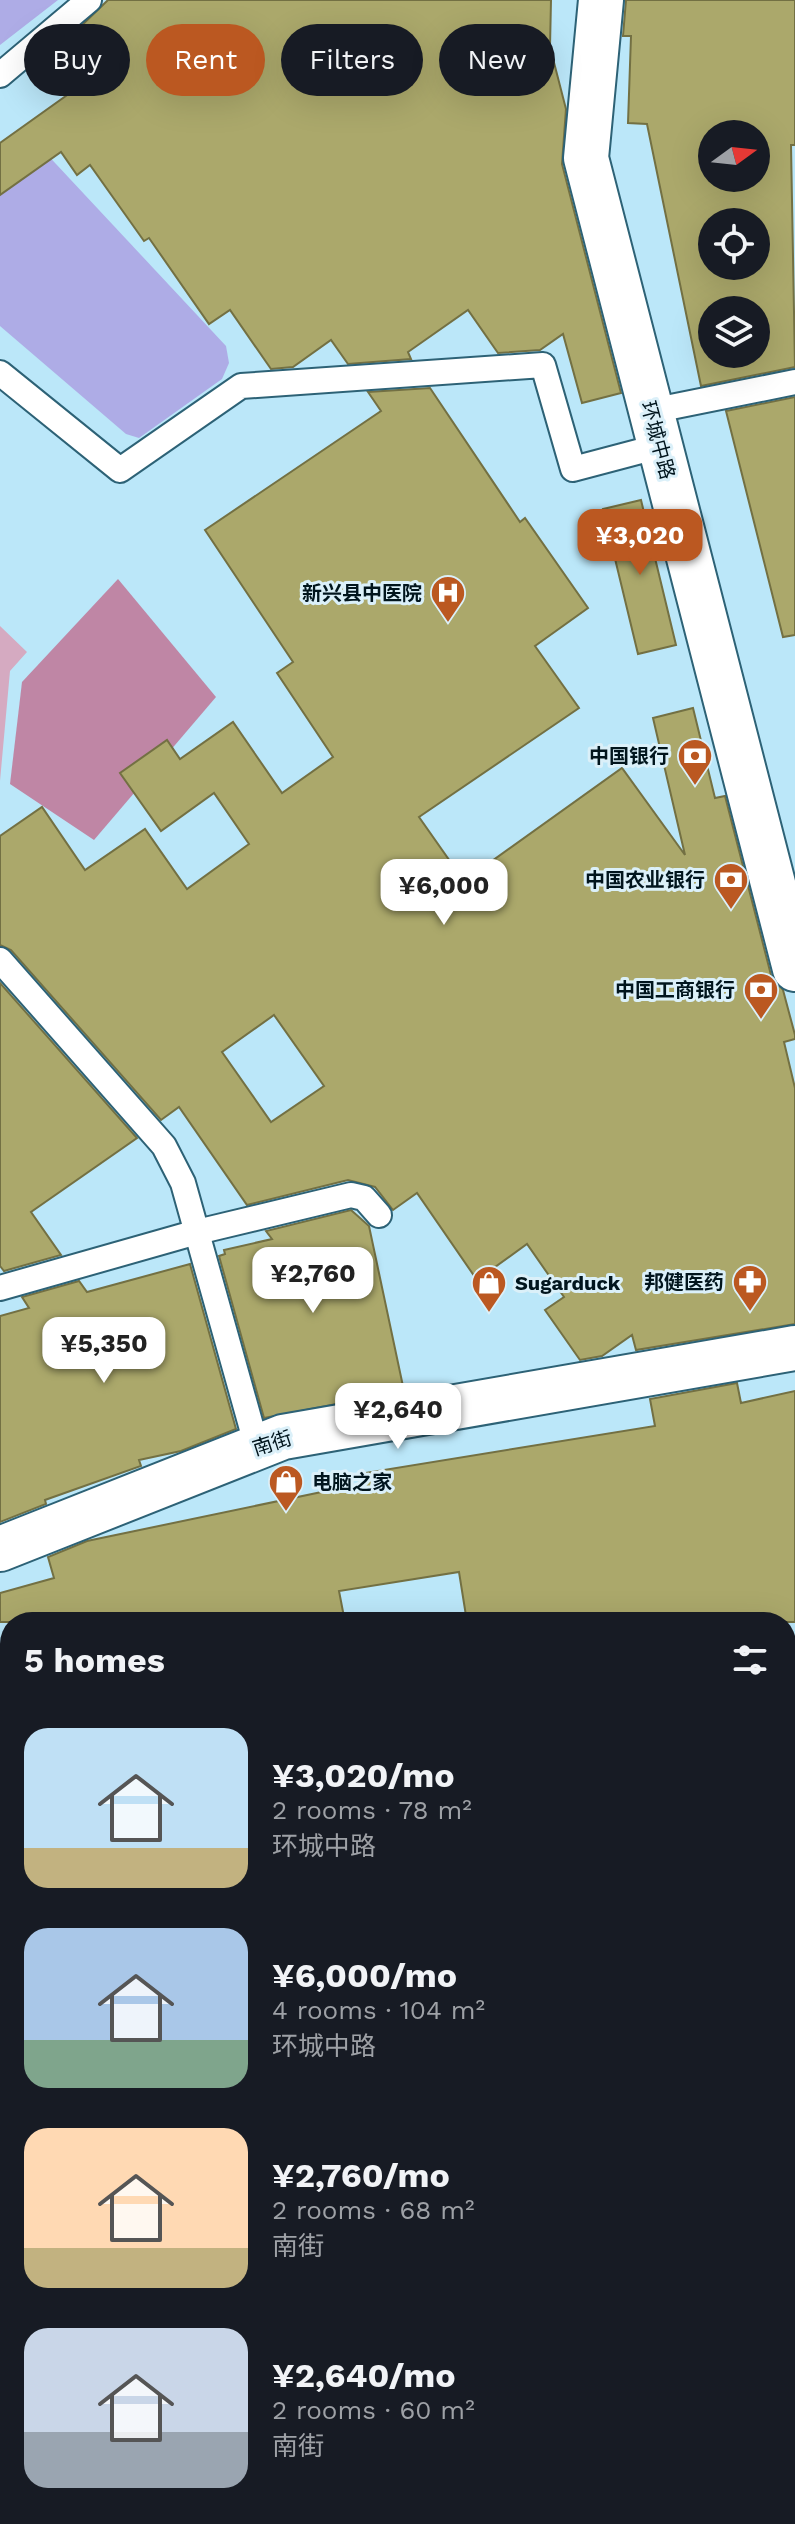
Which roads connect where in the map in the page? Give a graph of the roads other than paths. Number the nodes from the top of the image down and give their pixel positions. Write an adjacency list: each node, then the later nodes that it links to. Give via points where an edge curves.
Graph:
1 (89, 0): 3 (lane)
2 (601, 0): 6 (street, 环城中路, via 586,158)
3 (0, 75)
4 (0, 373): 6 (lane, via 120,470 241,386 543,365 573,469)
5 (795, 382): 6 (lane)
6 (655, 428): 8 (street, 环城中路)
7 (0, 960): 10 (lane, via 164,1146 183,1183)
8 (795, 969)
9 (379, 1215): 10 (lane, via 364,1198 351,1195)
10 (197, 1232): 11 (lane); 13 (lane)
11 (0, 1288)
12 (795, 1348): 13 (street, 南街, via 283,1437)
13 (257, 1447): 14 (street, 南街)
14 (0, 1549)

